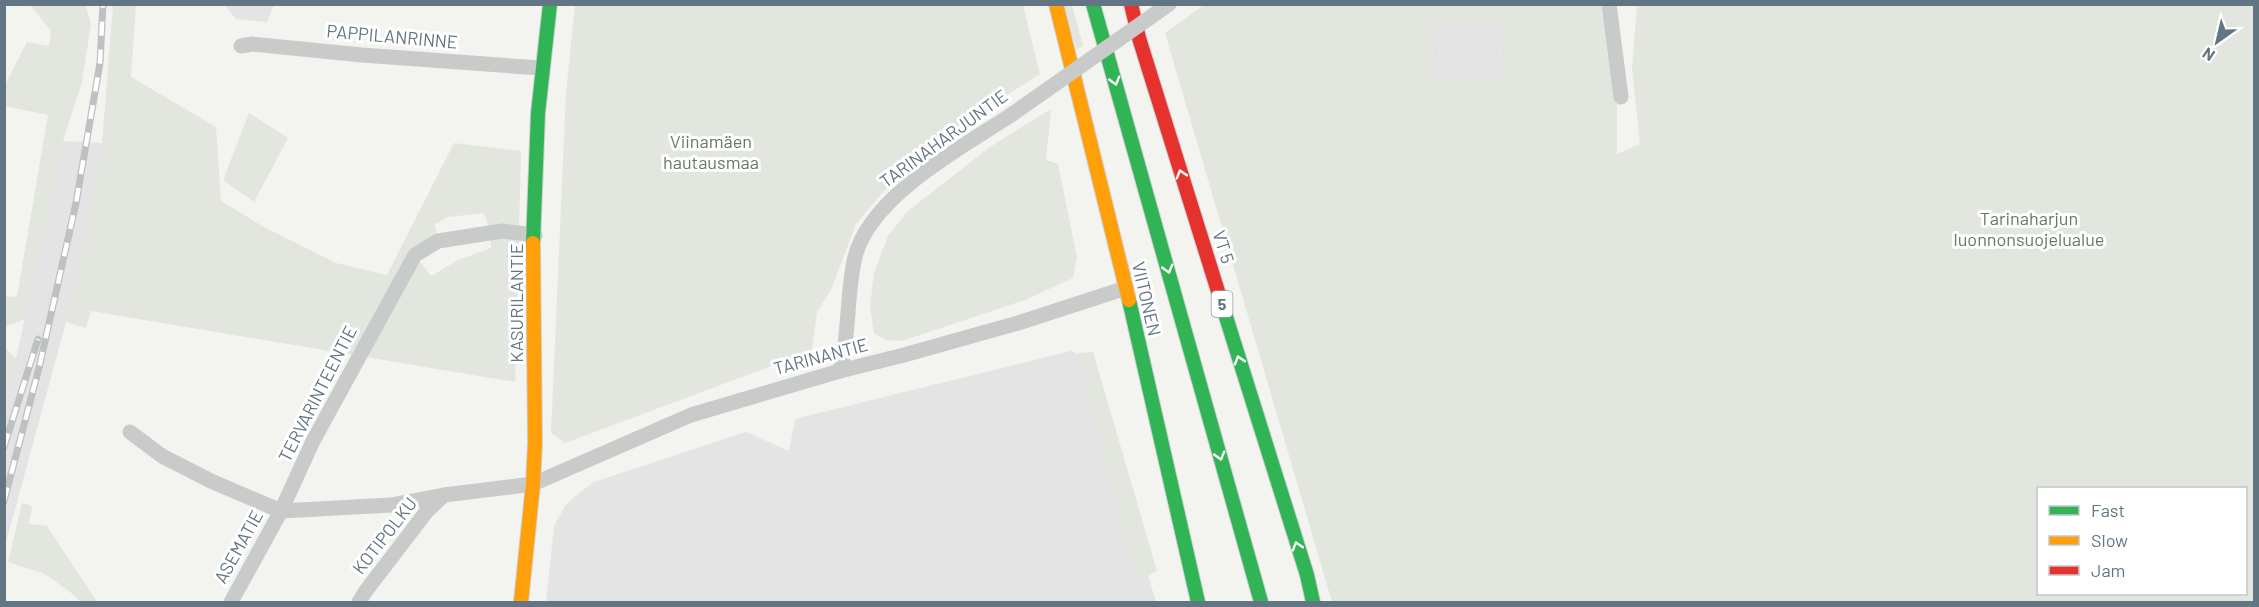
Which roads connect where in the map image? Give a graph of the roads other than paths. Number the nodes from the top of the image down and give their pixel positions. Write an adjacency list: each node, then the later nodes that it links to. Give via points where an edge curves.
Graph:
1 (550, 4): 8 (main road, KASURILANTIE)
2 (1056, 4): 11 (main road, VIITONEN)
3 (1093, 4): 21 (main road, one-way to 21)
4 (1131, 4): 22 (main road, VT 5 / 5, one-way to 4)
5 (1169, 4): 12 (street, TARINAHARJUNTIE, bridge, via 924,173 889,202 863,236 855,256)
6 (1609, 4): 9 (street)
7 (242, 46): 8 (street, PAPPILANRINNE)
8 (540, 68): 10 (main road, KASURILANTIE)
9 (1622, 97)
10 (535, 235): 14 (main road, KASURILANTIE); 16 (street, TERVARINTEENTIE, via 502,231 438,241 415,255 313,441)
11 (1126, 288): 12 (street, TARINANTIE, via 984,333); 20 (main road, VIITONEN)
12 (840, 371): 14 (street, TARINANTIE, via 691,415)
13 (130, 432): 16 (street, via 162,456)
14 (533, 484): 15 (street, TARINANTIE); 19 (main road, KASURILANTIE)
15 (444, 495): 16 (street, TARINANTIE, via 391,505); 18 (street, KOTIPOLKU)
16 (281, 511): 17 (street, ASEMATIE)
17 (231, 603)
18 (359, 603)
19 (521, 603)
20 (1198, 603)
21 (1261, 603)
22 (1313, 603)

